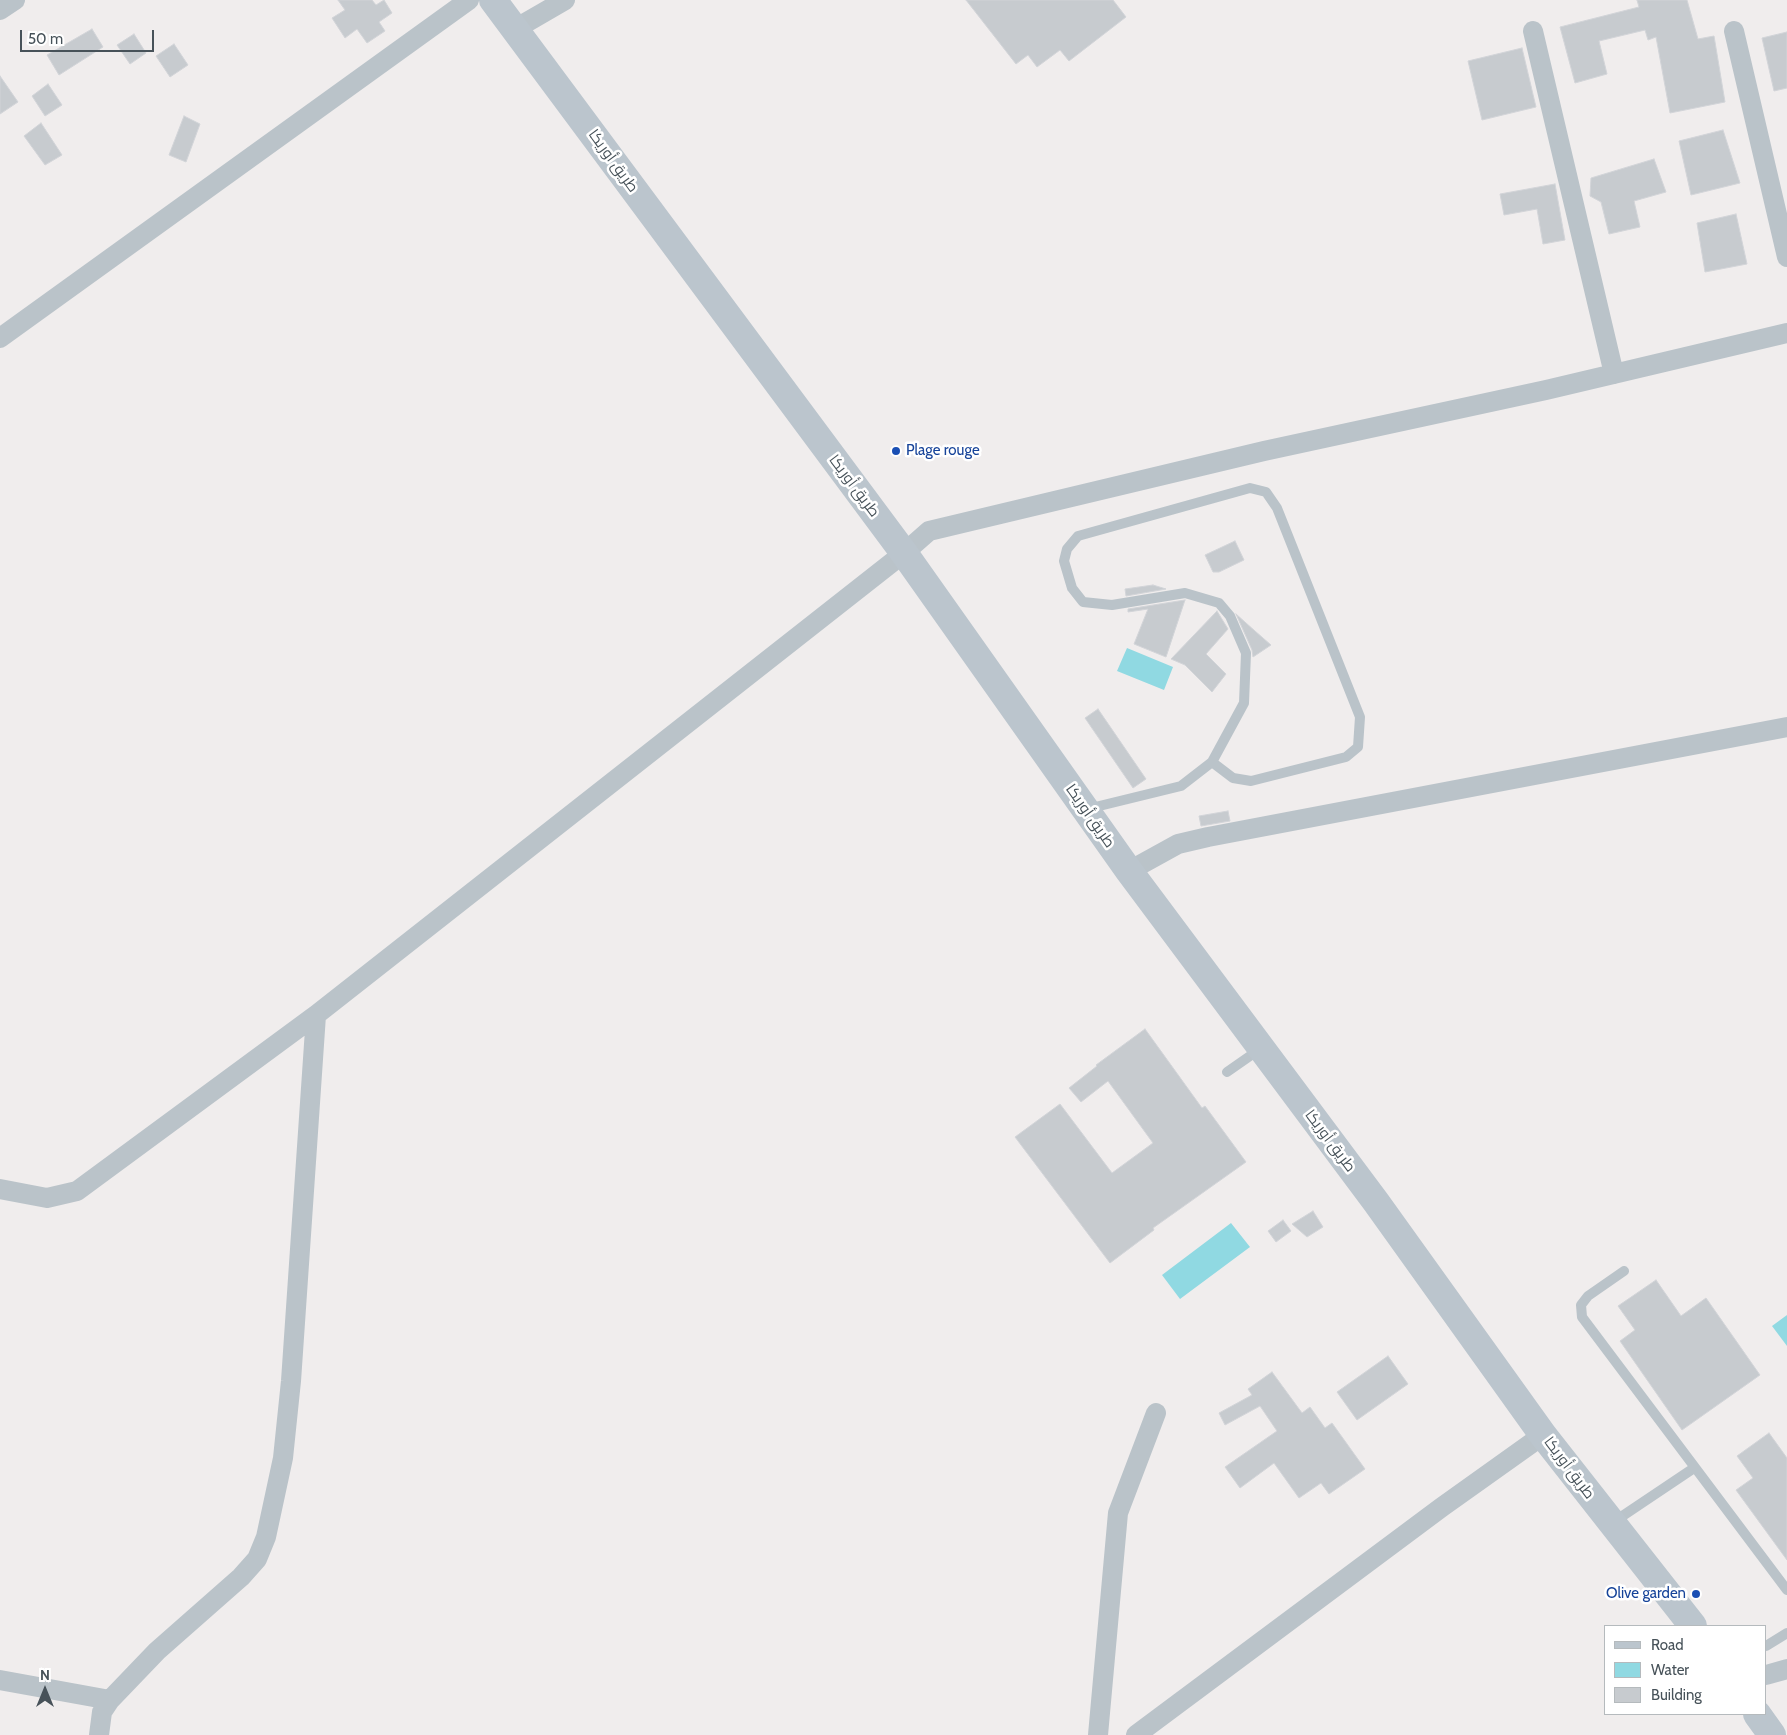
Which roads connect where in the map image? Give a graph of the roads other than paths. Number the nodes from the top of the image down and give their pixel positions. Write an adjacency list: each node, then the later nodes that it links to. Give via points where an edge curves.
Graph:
1 (15, 0): 5 (street)
2 (469, 0): 11 (street)
3 (492, 0): 6 (street, طريق أوريكا)
4 (566, 0): 6 (street)
5 (0, 10)
6 (516, 28): 13 (street, طريق أوريكا)
7 (1533, 31): 12 (street)
8 (1734, 31): 9 (street)
9 (1787, 257)
10 (1787, 333): 12 (street)
11 (0, 338)
12 (1614, 374): 13 (street, via 1264,451 928,531)
13 (904, 553): 16 (street, طريق أوريكا); 18 (street)
14 (1787, 727): 17 (street, via 1208,837 1178,844)
15 (1212, 762): 15 (lane, via 1244,703 1246,653 1230,616 1219,603 1185,593 1112,605 1083,602 1072,588 1064,561 1067,549 1078,536 1250,488 1266,492 1277,508 1360,717 1358,747 1346,757 1251,781 1234,778); 16 (lane, via 1180,786)
16 (1086, 810): 17 (street, طريق أوريكا)
17 (1129, 872): 19 (street, طريق أوريكا)
18 (316, 1015): 21 (street, via 77,1191 47,1198); 34 (street, via 291,1382 283,1458 266,1537 257,1559 241,1577 157,1651)
19 (1261, 1048): 20 (lane); 24 (street, طريق أوريكا)
20 (1227, 1072)
21 (0, 1189)
22 (1624, 1271): 25 (lane, via 1588,1296 1582,1306 1582,1317)
23 (1156, 1413): 37 (street, via 1118,1513)
24 (1543, 1435): 26 (street, طريق أوريكا); 38 (street, via 1442,1506)
25 (1694, 1468): 26 (lane); 27 (lane)
26 (1611, 1524): 28 (street, طريق أوريكا)
27 (1787, 1590)
28 (1692, 1625)
29 (1787, 1633): 30 (lane)
30 (1767, 1645)
31 (1787, 1669): 32 (street)
32 (1767, 1675)
33 (0, 1680): 34 (street)
34 (110, 1700): 36 (street, via 102,1712)
35 (1758, 1715): 39 (street)
36 (99, 1735)
37 (1098, 1735)
38 (1136, 1735)
39 (1772, 1735)

